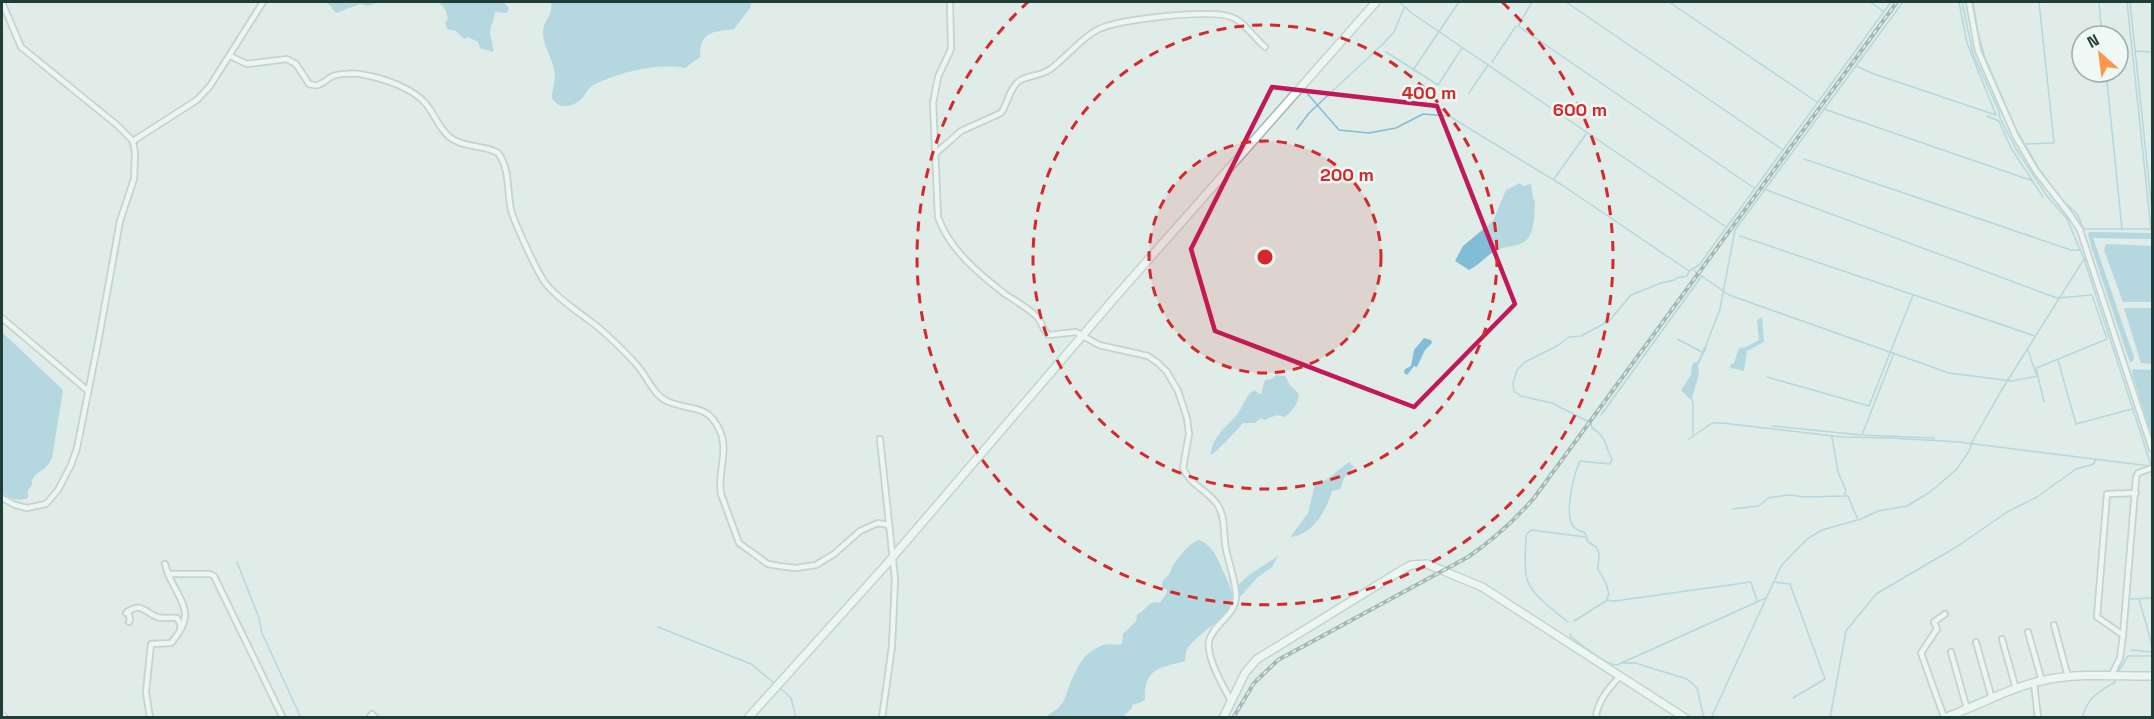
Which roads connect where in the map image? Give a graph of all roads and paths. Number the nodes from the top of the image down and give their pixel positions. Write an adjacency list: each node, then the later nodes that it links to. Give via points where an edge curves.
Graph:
1 (2, 2): 8 (street, via 21,47)
2 (263, 2): 7 (street)
3 (950, 2): 9 (street, via 951,49 938,77 933,104)
4 (1376, 2): 11 (main road)
5 (1969, 2): 14 (street, via 1978,51 2016,137 2080,230)
6 (1265, 48): 9 (street, via 1237,20 1225,15 1184,14 1110,24 1090,34 1047,71 1019,82 1001,113 961,131)
7 (230, 56): 8 (street, via 197,100); 18 (street, via 247,64 287,58 315,86 334,76 362,74 391,84 418,96 453,140 498,153 512,212 546,285 636,364 664,400 698,408 714,421 724,452 721,494 739,543 758,558 768,564 796,568 816,565 860,531 878,523)
8 (133, 141): 12 (street, via 134,179 120,221)
9 (935, 154): 11 (street, via 938,217 956,249 1005,294 1038,317 1049,335)
10 (2, 318): 12 (street)
11 (1083, 335): 19 (main road); 38 (street, via 1099,345 1153,359 1167,372 1183,403 1189,434 1183,468 1191,482 1221,510 1235,581 1235,604 1212,634 1209,645 1212,661)
12 (87, 390): 17 (street, via 77,448 53,498 46,504 27,508)
13 (880, 438): 18 (street)
14 (2152, 449)
15 (2152, 468): 16 (street, via 2138,473)
16 (2136, 493): 26 (street); 26 (street, via 2107,494 2096,613 2098,619)
17 (2, 498)
18 (888, 525): 19 (street)
19 (894, 556): 44 (main road); 45 (street, via 892,646)
20 (165, 564): 21 (street)
21 (168, 574): 27 (street, via 186,614); 41 (street, via 214,576)
22 (1946, 614): 49 (street, via 1934,622 1937,629 1921,653)
23 (129, 622): 27 (street, via 127,612 138,607 147,609 158,617 177,618)
24 (2054, 625): 34 (street)
25 (2028, 632): 35 (street)
26 (2123, 634): 32 (street, via 2121,658)
27 (178, 635): 40 (street, via 171,643 151,644 146,692)
28 (2002, 639): 36 (street)
29 (1976, 642): 37 (street)
30 (1951, 652): 39 (street)
31 (1620, 676): 38 (main road, via 1482,587 1420,563 1402,570 1257,659); 47 (street, via 1596,709); 48 (main road)
32 (2110, 676): 33 (main road); 34 (main road)
33 (2152, 676)
34 (2068, 677): 35 (main road)
35 (2038, 682): 36 (main road); 50 (street)
36 (2016, 688): 37 (main road)
37 (1992, 699): 39 (main road)
38 (1231, 701): 46 (main road)
39 (1967, 709): 49 (main road)
40 (150, 717)
41 (283, 717)
42 (369, 717): 43 (street)
43 (376, 717)
44 (748, 717)
45 (882, 717)
46 (1223, 717)
47 (1596, 717)
48 (1686, 717)
49 (1944, 717)
50 (2038, 717)

